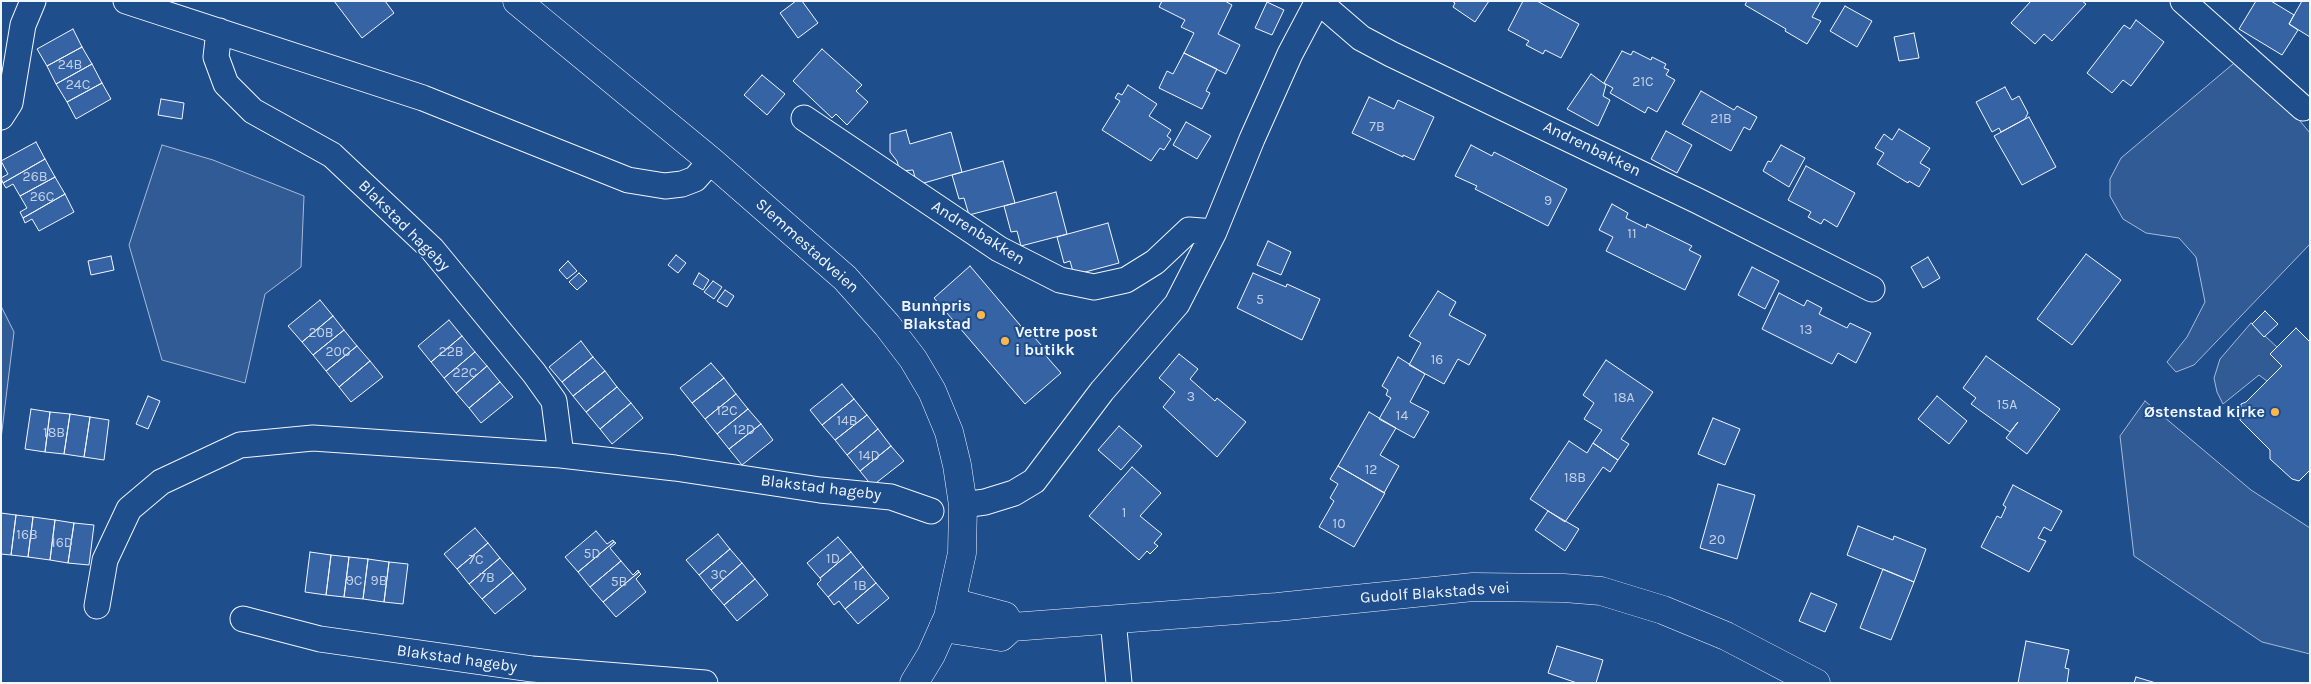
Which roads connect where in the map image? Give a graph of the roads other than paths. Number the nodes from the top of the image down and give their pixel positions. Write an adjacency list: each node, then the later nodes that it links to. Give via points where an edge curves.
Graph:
1 (33, 1): 8 (street, via 24,25 10,103)
2 (126, 1): 6 (street)
3 (517, 1): 10 (street, Slemmestadveien)
4 (1318, 1): 11 (street, Andrenbakken, via 1290,54); 12 (street, Andrenbakken, via 1362,38 1391,54 1698,201)
5 (2183, 1): 7 (street)
6 (219, 31): 10 (street, via 423,98 628,180 666,186 682,184 695,178); 13 (street, Blakstad hageby, via 216,57 226,84 252,111 332,156 432,249 534,373 554,401)
7 (2303, 108)
8 (1, 118)
9 (804, 118): 11 (street, Andrenbakken, via 999,249 1060,280 1094,287 1126,280 1155,262 1189,230)
10 (711, 161): 14 (street, Slemmestadveien, via 845,278 913,359 932,391 949,432)
11 (1214, 232): 14 (street, Andrenbakken, via 1178,304 1102,391 1034,481 1014,493)
12 (1872, 289)
13 (561, 455): 15 (street, Blakstad hageby, via 891,497); 17 (street, Blakstad hageby, via 313,438 240,445 161,482 129,509 105,560)
14 (963, 505): 16 (street, Slemmestadveien, via 962,553)
15 (931, 511)
16 (952, 602): 20 (street, via 1005,616); 21 (street, Slemmestadveien)
17 (97, 606)
18 (243, 618): 23 (street, Blakstad hageby, via 320,639 522,668)
19 (1113, 619): 20 (street, Gudolf Blakstads vei); 22 (street, Gudolf Blakstads vei, via 1277,607 1473,587 1600,591 1663,610 1726,636); 25 (street)
20 (1012, 627): 21 (street, Gudolf Blakstads vei, via 1002,637)
21 (943, 628): 24 (street, Slemmestadveien)
22 (1804, 680)
23 (705, 683)
24 (914, 683)
25 (1119, 683)

